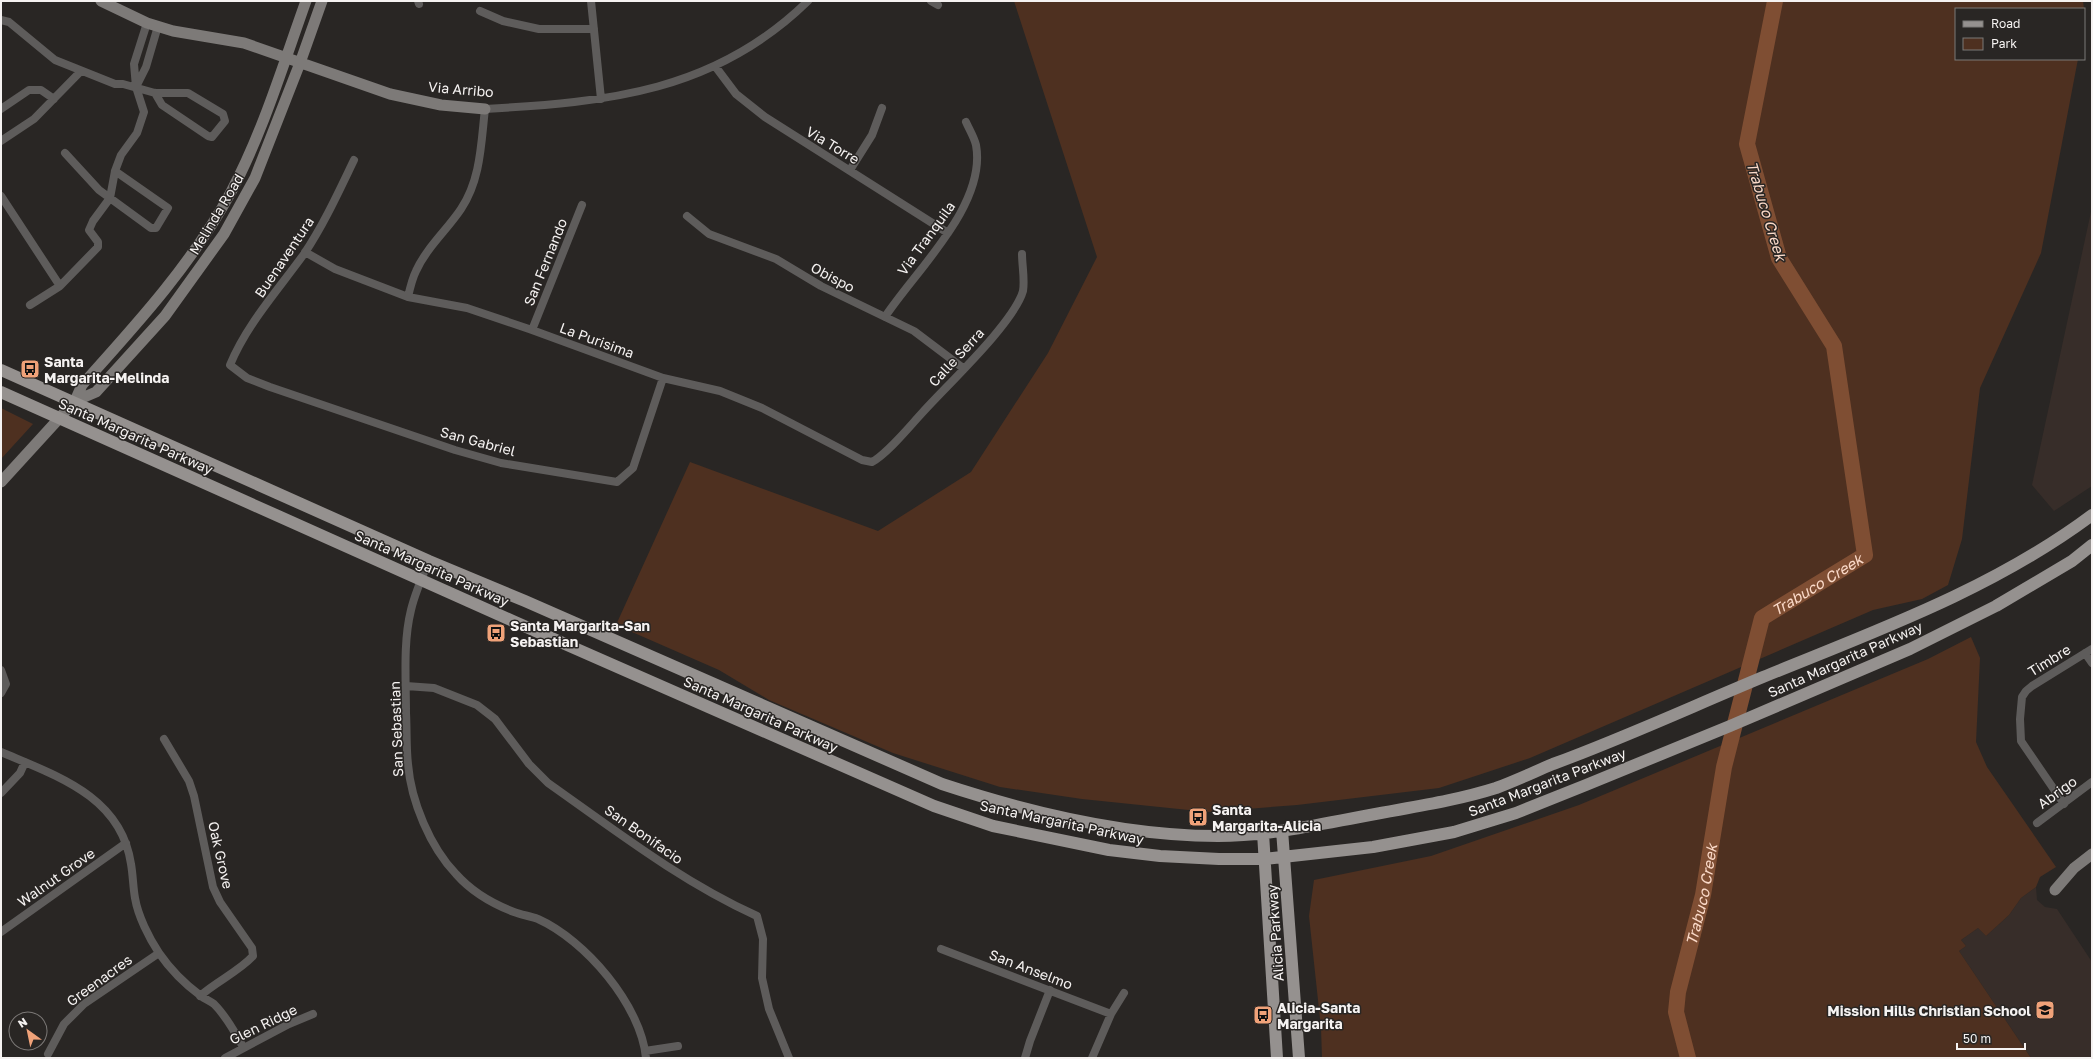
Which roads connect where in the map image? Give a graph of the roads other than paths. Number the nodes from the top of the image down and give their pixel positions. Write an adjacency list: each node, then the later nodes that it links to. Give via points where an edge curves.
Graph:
1 (101, 1): 8 (main road, Via Arribo)
2 (306, 1): 11 (main road, Melinda Road)
3 (322, 1): 12 (main road, Melinda Road)
4 (591, 1): 10 (street)
5 (808, 1): 13 (street, Via Arribo, via 770,33)
6 (480, 11): 10 (street, via 503,21 539,29)
7 (1, 20): 14 (street, via 9,22 56,60)
8 (147, 23): 9 (main road, Via Arribo); 15 (street, via 134,64)
9 (158, 26): 11 (main road, Via Arribo, via 244,43); 15 (street, via 146,67)
10 (594, 29): 18 (street)
11 (285, 58): 12 (main road, Via Arribo); 45 (main road, Melinda Road, via 248,156 211,227 170,283 82,385)
12 (300, 63): 21 (main road, Via Arribo, via 390,94 441,105); 45 (main road, Melinda Road, via 255,178 224,234 165,316 96,392)
13 (715, 66): 18 (street, Via Arribo, via 694,76 646,90); 26 (street, Via Torre, via 736,94 765,117)
14 (81, 71): 15 (street, via 108,82); 17 (street)
15 (136, 87): 16 (street); 27 (street, via 144,112 137,133)
16 (155, 93): 16 (street, via 188,93 223,114 224,121 216,134 208,136 162,105)
17 (54, 99): 20 (street, via 41,90 29,90); 23 (street, via 34,119)
18 (601, 99): 21 (street, Via Arribo, via 544,106)
19 (882, 108): 26 (street, via 872,135)
20 (1, 109)
21 (485, 109): 36 (street, via 477,174 471,191 461,209 422,261)
22 (966, 122): 32 (street, Via Tranquila, via 976,144 974,183 967,203)
23 (1, 141)
24 (65, 153): 29 (street, via 99,190)
25 (354, 160): 33 (street, Buenaventura, via 327,216)
26 (850, 170): 32 (street, Via Torre)
27 (115, 171): 29 (street); 29 (street, via 168,211 154,229)
28 (1, 196): 35 (street)
29 (110, 198): 35 (street, via 89,230 98,242 98,247)
30 (582, 205): 39 (street, San Fernando)
31 (687, 216): 38 (street, Obispo, via 709,234 776,259 821,286)
32 (948, 233): 38 (street, Via Tranquila)
33 (305, 252): 36 (street, La Purisima, via 335,269); 40 (street, Buenaventura, via 239,343)
34 (1022, 254): 41 (street, Calle Serra, via 1023,290 1000,328)
35 (60, 286): 37 (street)
36 (408, 297): 39 (street, La Purisima, via 467,308)
37 (30, 305)
38 (885, 317): 41 (street, Obispo, via 914,331)
39 (532, 330): 43 (street, La Purisima)
40 (230, 365): 43 (street, San Gabriel, via 247,378 270,387 455,450 501,463 617,482 633,468)
41 (963, 368): 47 (street, Calle Serra)
42 (1, 370): 45 (main road, Santa Margarita Parkway)
43 (662, 378): 47 (street, La Purisima, via 720,391 762,408 862,460)
44 (1, 392): 46 (main road, Santa Margarita Parkway)
45 (75, 401): 46 (main road, Melinda Road); 51 (main road, Santa Margarita Parkway)
46 (60, 418): 48 (main road, Melinda Road); 52 (main road, Santa Margarita Parkway)
47 (875, 461)
48 (1, 482)
49 (2092, 515): 65 (main road, Santa Margarita Parkway, via 2015,566 1984,583 1897,622 1496,788 1435,803)
50 (2092, 545): 69 (main road, Santa Margarita Parkway, via 2072,561 1996,606 1910,648 1730,726 1516,813 1454,832 1373,847)
51 (429, 561): 52 (street, San Sebastian); 66 (main road, Santa Margarita Parkway, via 567,619 896,765 985,798 1067,818 1162,833 1220,836)
52 (421, 579): 56 (street, San Sebastian, via 408,624); 70 (main road, Santa Margarita Parkway, via 934,806 993,826 1109,850 1160,856)
53 (2089, 651): 54 (street); 63 (street, Timbre, via 2032,686 2022,697 2021,741)
54 (2092, 663)
55 (1, 670): 57 (street, via 6,684)
56 (406, 686): 83 (street, San Sebastian, via 408,765 415,802 432,841 456,874 487,899 515,912 537,918 561,932 586,953 611,980 627,1005 638,1027); 85 (street, San Bonifacio, via 434,688 477,705 495,719 529,764 548,783 689,881 757,916 763,939 762,978 769,1009)
57 (1, 694)
58 (164, 739): 77 (street, Oak Grove, via 189,782 194,796 213,887 220,902 252,948 253,956 248,962)
59 (1, 752): 60 (street)
60 (25, 762): 62 (street, via 20,773); 67 (street, via 76,786 96,800 114,819)
61 (2092, 782): 63 (street, Abrigo)
62 (1, 793)
63 (2064, 804): 64 (street, Abrigo)
64 (2037, 823)
65 (1282, 830): 66 (main road, Santa Margarita Parkway); 69 (main road, Alicia Parkway)
66 (1263, 832): 70 (main road, Alicia Parkway)
67 (126, 843): 72 (street, Walnut Grove); 74 (street, via 135,899)
68 (2092, 854): 71 (main road, via 2074,868)
69 (1284, 857): 70 (main road, Santa Margarita Parkway); 89 (main road, Alicia Parkway)
70 (1264, 859): 88 (main road, Alicia Parkway)
71 (2055, 890)
72 (1, 932)
73 (942, 949): 75 (street, San Anselmo)
74 (159, 953): 77 (street); 82 (street, Greenacres, via 84,1004 64,1024)
75 (1050, 990): 79 (street, San Anselmo); 86 (street)
76 (1124, 993): 79 (street)
77 (200, 996): 81 (street, via 214,1004)
78 (313, 1014): 81 (street, Glen Ridge)
79 (1111, 1014): 87 (street)
80 (678, 1046): 83 (street)
81 (243, 1047): 84 (street, Glen Ridge)
82 (48, 1054)
83 (645, 1055)
84 (225, 1058)
85 (789, 1058)
86 (1025, 1058)
87 (1092, 1058)
88 (1277, 1058)
89 (1299, 1058)

